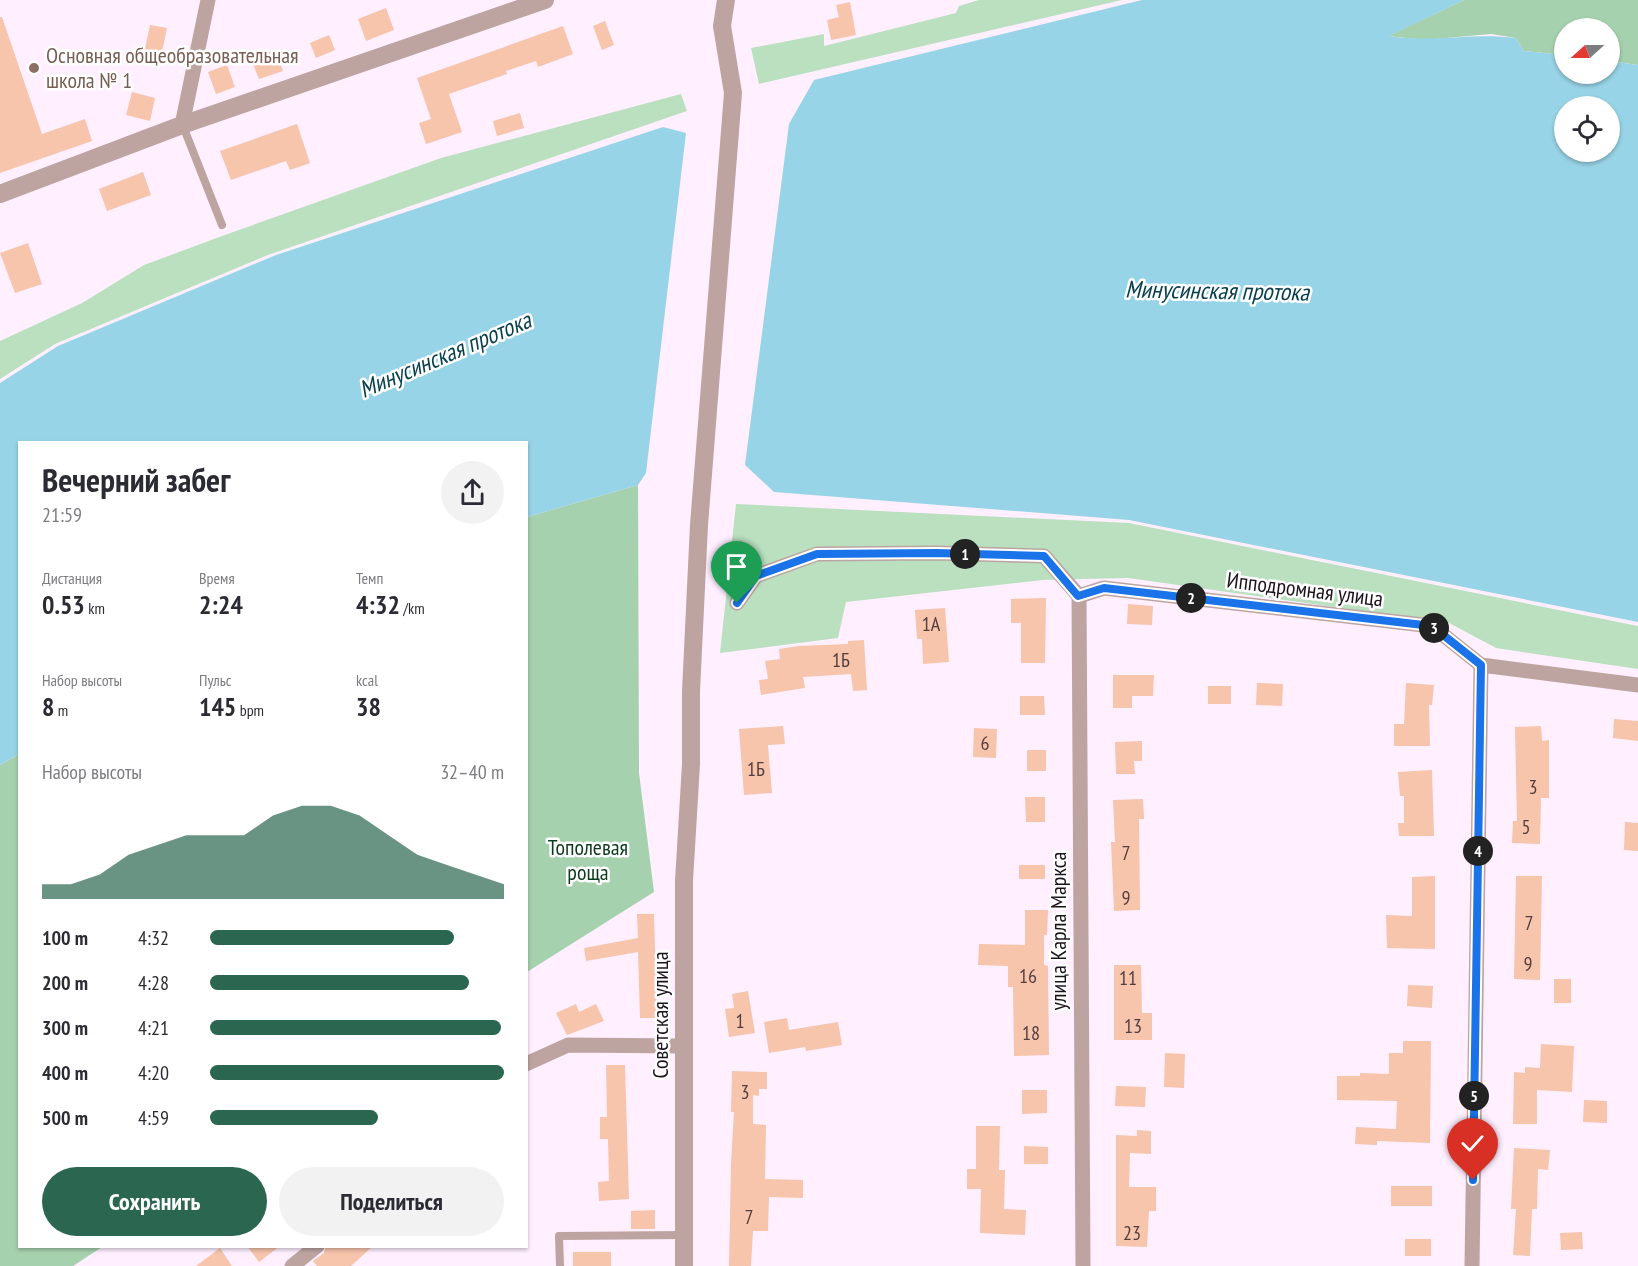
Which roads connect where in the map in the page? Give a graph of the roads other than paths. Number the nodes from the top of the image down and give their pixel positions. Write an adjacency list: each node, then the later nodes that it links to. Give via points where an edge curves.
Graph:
1 (208, 0): 4 (street)
2 (544, 0): 4 (street)
3 (726, 0): 11 (street, Советская улица, via 722,26 733,93 699,525 684,881)
4 (182, 125): 5 (street); 6 (lane)
5 (0, 194)
6 (222, 225)
7 (1078, 596): 8 (street, via 1044,556 817,554 756,576); 9 (street, Ипподромная улица, via 1104,588 1432,626); 18 (street, улица Карла Маркса)
8 (737, 603)
9 (1481, 665): 10 (street); 19 (street)
10 (1638, 685)
11 (684, 1046): 12 (street, via 568,1045); 13 (street, Советская улица)
12 (528, 1063)
13 (683, 1235): 16 (lane, via 559,1236); 17 (street, Советская улица)
14 (314, 1248): 15 (street)
15 (292, 1266)
16 (560, 1266)
17 (684, 1266)
18 (1083, 1266)
19 (1472, 1266)

